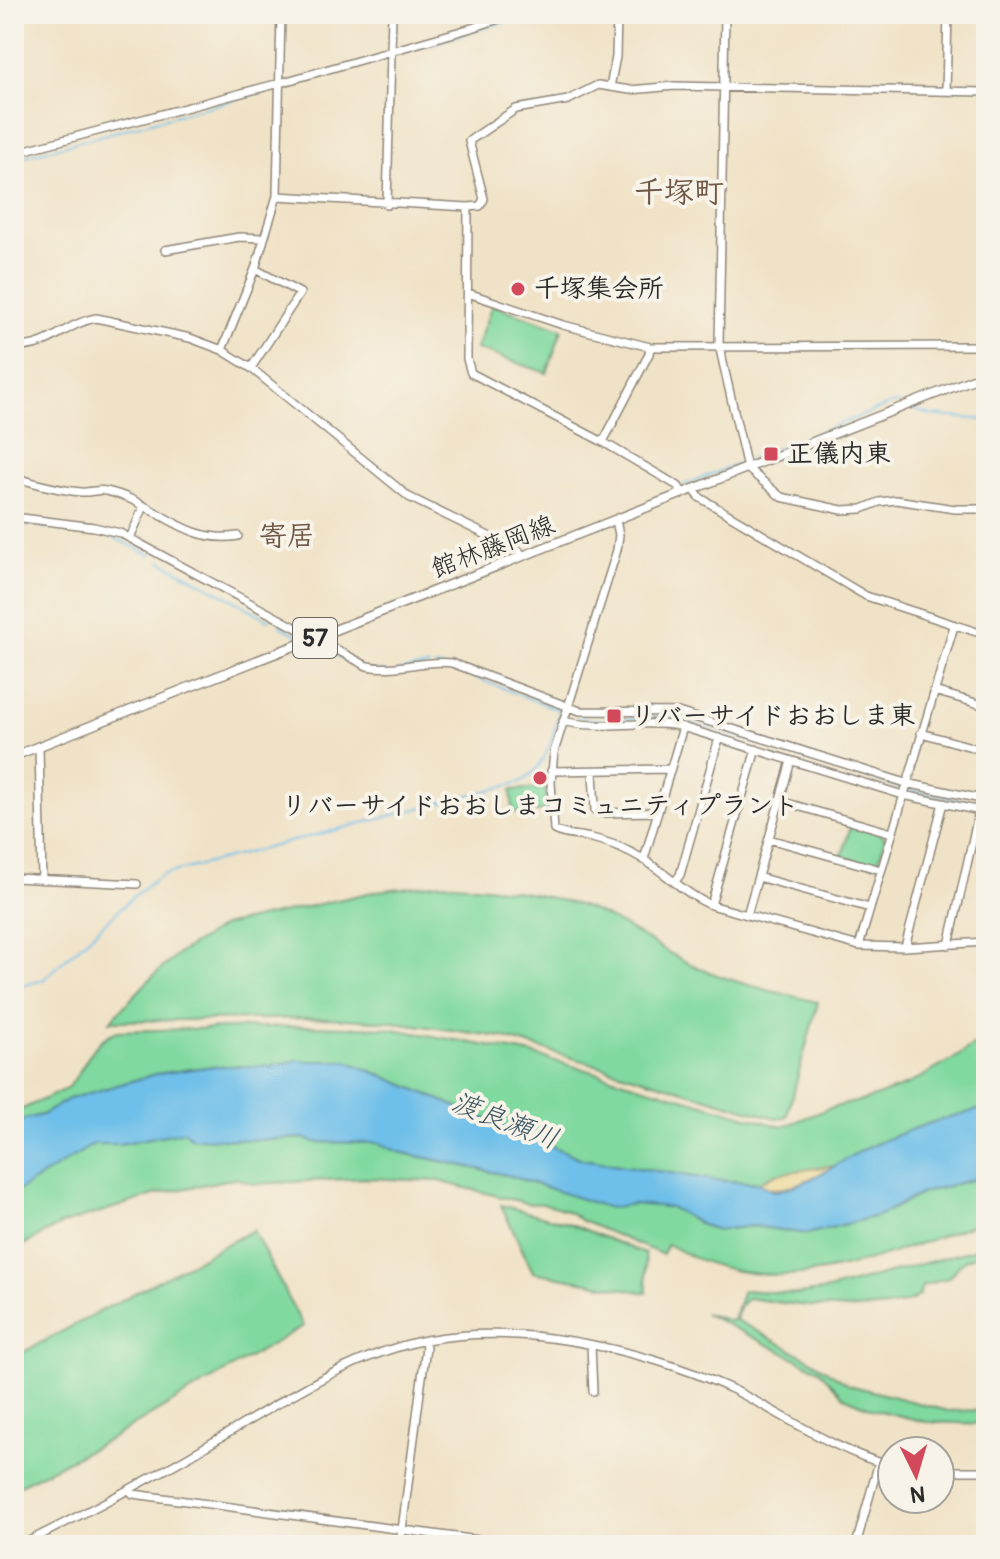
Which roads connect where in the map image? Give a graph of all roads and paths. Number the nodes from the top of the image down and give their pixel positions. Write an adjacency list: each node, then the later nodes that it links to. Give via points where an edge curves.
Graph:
1 (281, 14): 8 (street)
2 (392, 14): 7 (street)
3 (513, 14): 7 (street)
4 (617, 14): 9 (street)
5 (725, 14): 10 (street)
6 (948, 14): 11 (street)
7 (391, 50): 8 (street); 15 (street)
8 (280, 83): 13 (street); 14 (street)
9 (610, 87): 10 (street); 16 (street, via 598,85 561,102 522,107 469,141 484,199 480,206)
10 (724, 87): 11 (street); 21 (street)
11 (946, 91): 12 (street)
12 (986, 92)
13 (14, 153)
14 (277, 196): 15 (street); 17 (street)
15 (387, 205): 16 (street)
16 (468, 207): 20 (street)
17 (264, 238): 18 (street, via 239,237); 19 (street)
18 (165, 250)
19 (255, 269): 25 (street); 26 (street, via 300,293)
20 (468, 293): 24 (street); 28 (street, via 471,373)
21 (719, 345): 22 (street); 24 (street); 29 (street)
22 (986, 346)
23 (14, 347): 25 (street, via 42,344 96,318)
24 (650, 347): 28 (street)
25 (222, 350): 26 (street)
26 (251, 368): 39 (street, via 409,497)
27 (986, 374): 29 (main road, 館林藤岡線 / 57)
28 (603, 442): 32 (street)
29 (747, 468): 31 (main road, 館林藤岡線 / 57); 34 (street, via 781,497 842,510 896,500)
30 (14, 477): 33 (street, via 46,487 104,490)
31 (694, 489): 32 (main road, 館林藤岡線 / 57); 40 (street, via 699,497 866,596)
32 (683, 493): 36 (main road, 館林藤岡線 / 57)
33 (144, 506): 37 (street, via 177,526 214,538); 38 (street)
34 (986, 509)
35 (14, 517): 38 (street, via 110,530)
36 (616, 520): 39 (main road, 館林藤岡線 / 57); 45 (street, via 617,550)
37 (238, 536)
38 (130, 538): 42 (street)
39 (523, 556): 42 (main road, 館林藤岡線 / 57)
40 (954, 626): 41 (street); 43 (street)
41 (986, 635)
42 (315, 638): 45 (street, via 367,666 452,663); 50 (main road, 館林藤岡線 / 57)
43 (934, 691): 44 (street); 48 (street)
44 (986, 706)
45 (568, 707): 46 (street); 58 (street, via 596,713 678,712)
46 (563, 721): 47 (street); 56 (street)
47 (683, 727): 49 (street); 55 (street)
48 (921, 733): 52 (street); 58 (street)
49 (719, 738): 51 (street); 72 (street)
50 (39, 746): 53 (main road, 館林藤岡線 / 57); 71 (street)
51 (756, 749): 54 (street); 74 (street)
52 (986, 751)
53 (14, 756)
54 (791, 761): 59 (street); 61 (street)
55 (670, 769): 57 (street); 63 (street)
56 (551, 771): 57 (street); 67 (street, via 554,830 609,843)
57 (593, 771): 63 (street, via 595,810)
58 (906, 783): 59 (street); 60 (street)
59 (903, 795): 62 (street); 65 (street)
60 (986, 800)
61 (780, 801): 65 (street); 66 (street)
62 (943, 803): 64 (street); 80 (street)
63 (658, 812): 67 (street)
64 (982, 812): 78 (street)
65 (892, 833): 68 (street)
66 (769, 839): 68 (street); 69 (street)
67 (644, 859): 72 (street)
68 (881, 870): 75 (street)
69 (758, 877): 75 (street); 76 (street)
70 (14, 878): 71 (street)
71 (42, 880): 73 (street)
72 (676, 880): 74 (street)
73 (137, 884)
74 (711, 905): 76 (street)
75 (870, 908): 79 (street)
76 (747, 915): 79 (street)
77 (986, 942): 78 (street)
78 (949, 945): 80 (street)
79 (859, 946): 80 (street)
80 (905, 947)
81 (424, 1341): 82 (street, via 496,1334); 88 (street, via 381,1353 317,1382); 89 (street)
82 (591, 1345): 83 (street); 84 (street, via 691,1371)
83 (593, 1391)
84 (876, 1461)
85 (956, 1471): 86 (street)
86 (986, 1471)
87 (876, 1473): 93 (street)
88 (129, 1490): 89 (street); 90 (street)
89 (402, 1529): 91 (street); 92 (street)
90 (21, 1545)
91 (400, 1545)
92 (516, 1545)
93 (856, 1545)

